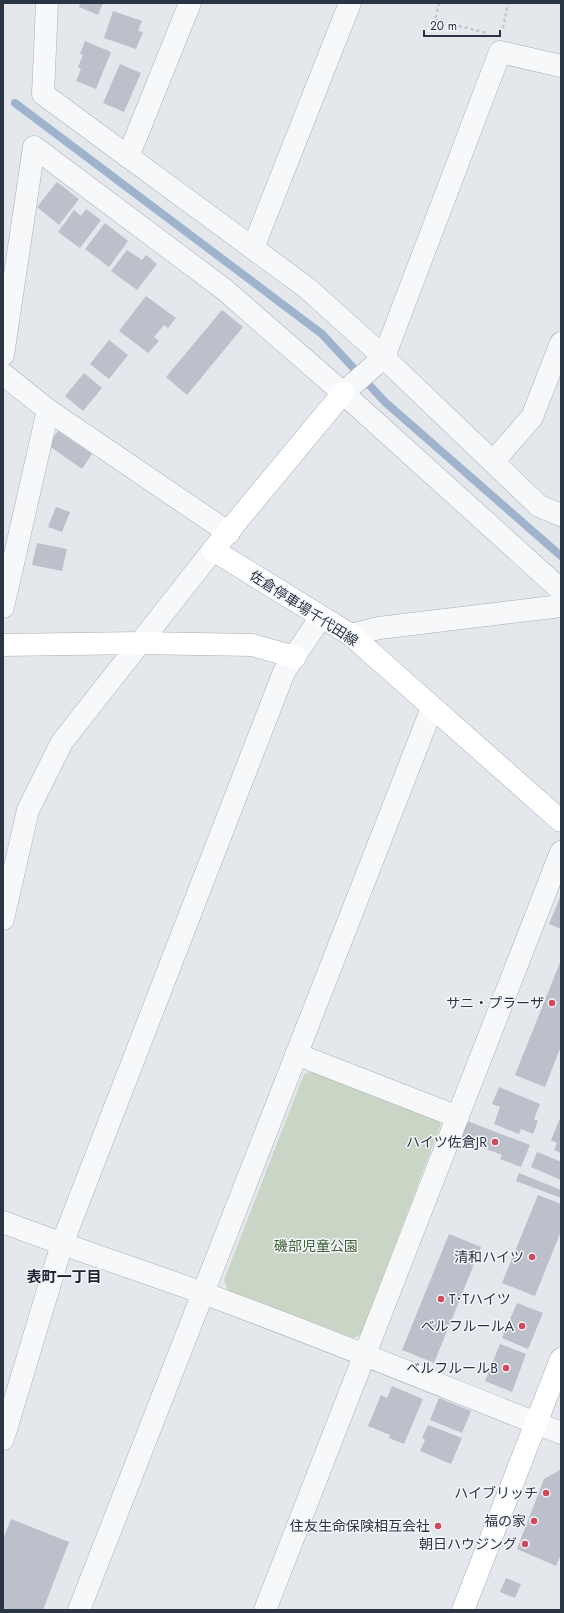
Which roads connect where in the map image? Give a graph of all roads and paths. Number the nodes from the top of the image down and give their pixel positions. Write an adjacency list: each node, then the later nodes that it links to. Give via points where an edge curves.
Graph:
1 (47, 3): 9 (street, via 43,94)
2 (190, 3): 9 (street)
3 (350, 3): 10 (street)
4 (439, 3): 7 (path, via 435,20)
5 (508, 3): 6 (path)
6 (502, 32)
7 (494, 35)
8 (561, 66): 13 (street, via 500,52)
9 (128, 157): 10 (street)
10 (253, 248): 13 (street, via 307,288)
11 (561, 343): 17 (street, via 532,417)
12 (3, 355): 15 (street, via 34,147 225,290)
13 (384, 357): 15 (street); 17 (street)
14 (3, 374): 16 (street)
15 (344, 393): 19 (main road); 21 (street)
16 (48, 410): 19 (street); 23 (street)
17 (493, 462): 18 (street, via 539,506)
18 (561, 515)
19 (229, 533): 20 (main road)
20 (213, 550): 24 (main road, 佐倉停車場千代田線); 26 (street)
21 (561, 590)
22 (561, 606): 25 (street, via 379,628)
23 (3, 607)
24 (321, 617): 25 (main road, 佐倉停車場千代田線); 28 (street)
25 (350, 635): 29 (main road, 佐倉停車場千代田線)
26 (140, 643): 27 (main road); 28 (main road, via 252,645); 32 (street, via 62,742 28,810)
27 (3, 645)
28 (295, 657): 36 (street, via 284,672)
29 (432, 708): 30 (main road, 佐倉停車場千代田線); 33 (street)
30 (561, 821)
31 (561, 852): 34 (street)
32 (3, 919)
33 (296, 1054): 34 (street); 37 (street)
34 (458, 1117): 38 (street)
35 (3, 1222): 36 (street)
36 (62, 1244): 37 (street); 42 (street)
37 (202, 1293): 38 (street); 43 (street)
38 (364, 1354): 40 (street); 44 (street)
39 (561, 1360): 40 (main road)
40 (536, 1423): 41 (street); 45 (main road)
41 (561, 1433)
42 (3, 1439)
43 (79, 1610)
44 (265, 1610)
45 (463, 1610)

